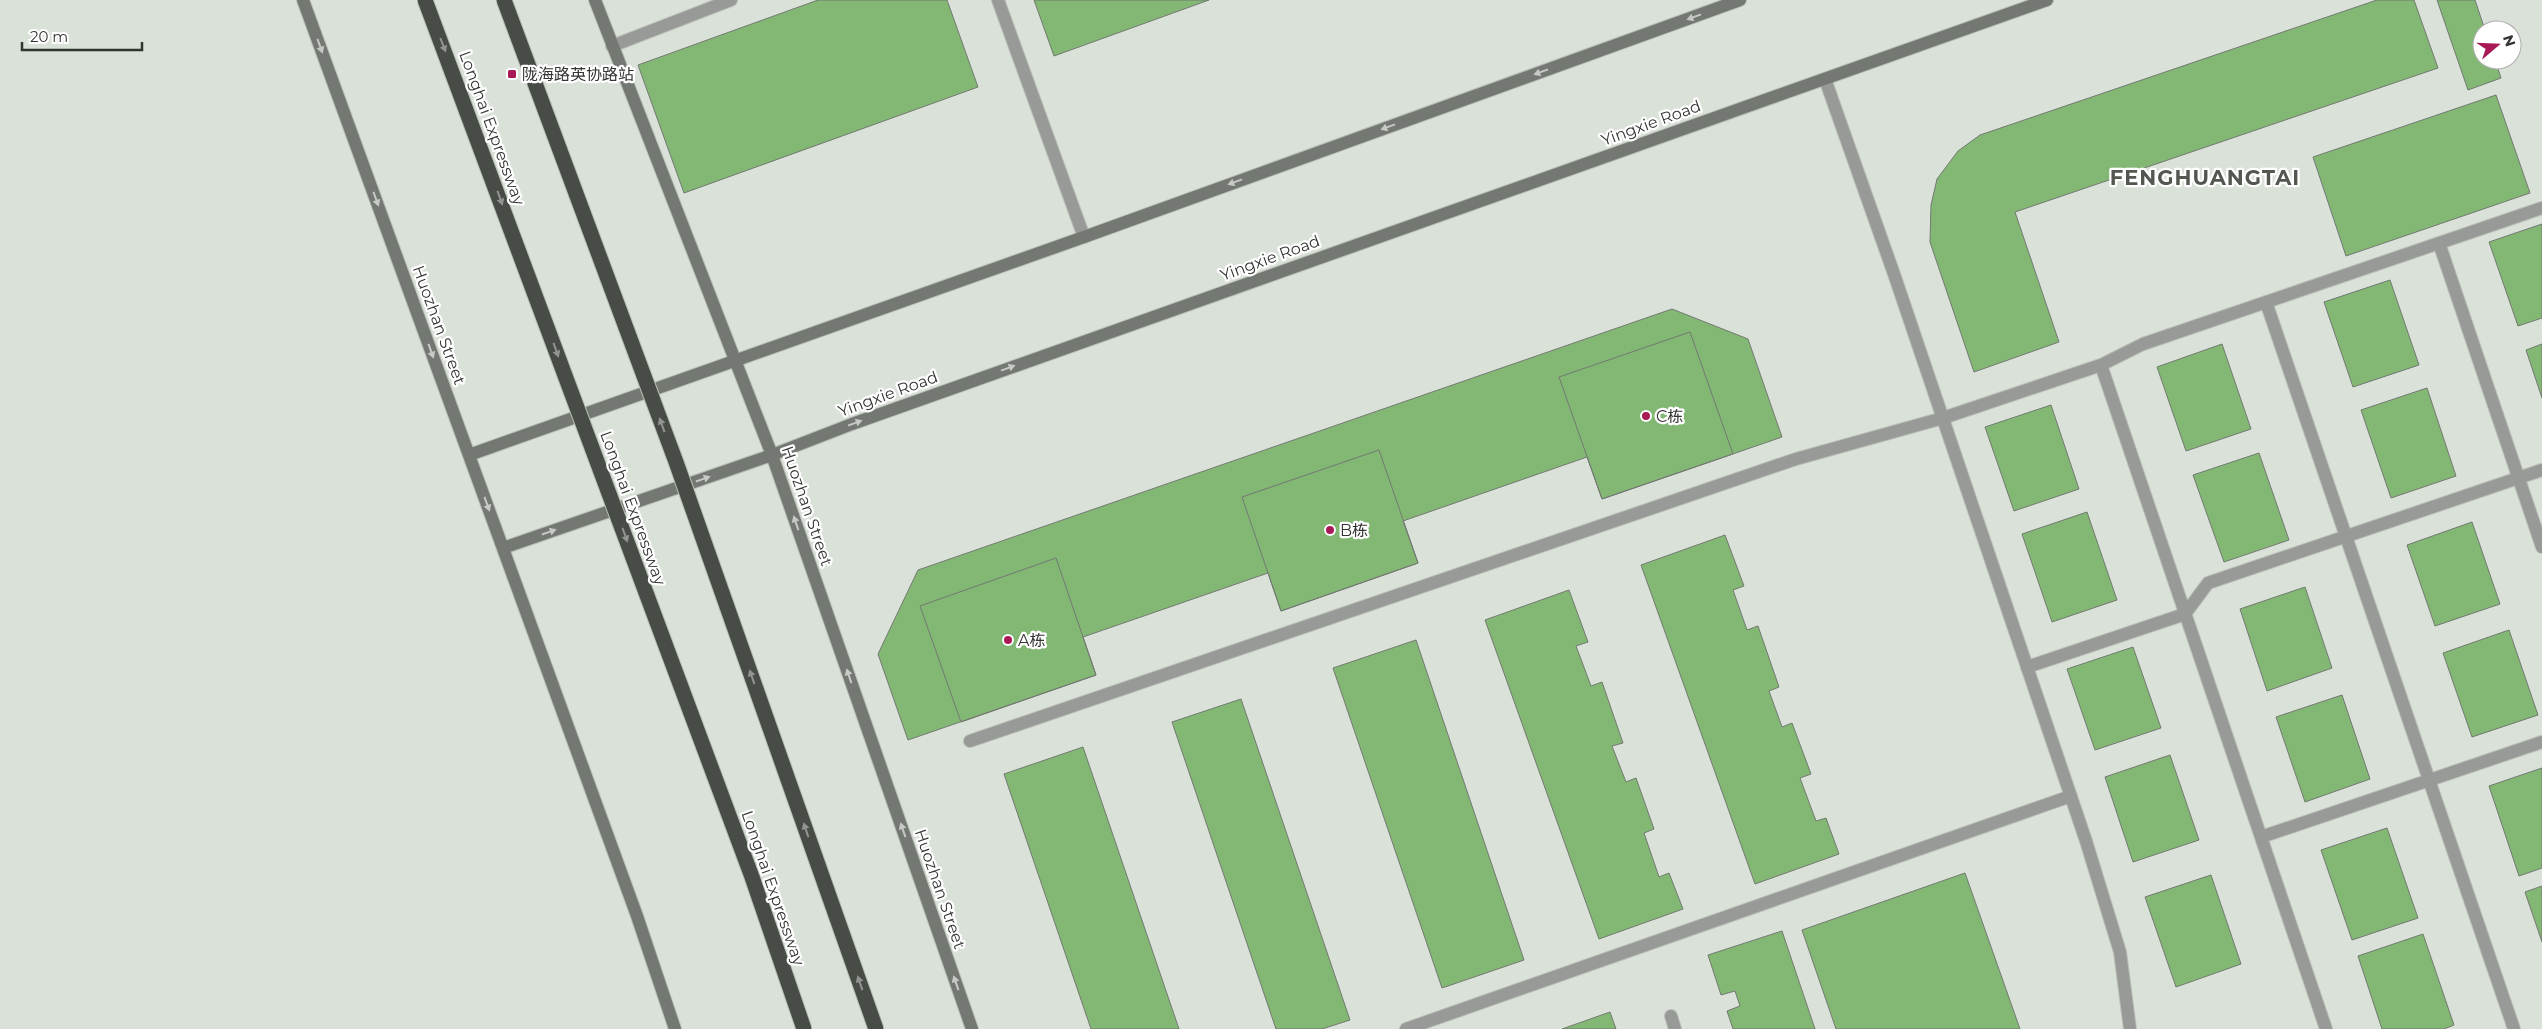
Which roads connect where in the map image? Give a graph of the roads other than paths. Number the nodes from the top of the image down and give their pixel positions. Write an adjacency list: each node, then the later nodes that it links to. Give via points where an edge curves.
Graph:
1 (303, 0): 18 (street, Huozhan Street, one-way to 18)
2 (425, 0): 34 (highway, Longhai Expressway, one-way to 34, bridge, via 749,868)
3 (504, 0): 35 (highway, one-way to 3, bridge, via 676,462)
4 (595, 0): 9 (street, Huozhan Street)
5 (731, 0): 9 (street)
6 (998, 0): 12 (street)
7 (1740, 0): 12 (street, one-way to 12)
8 (2047, 0): 10 (street, Yingxie Road)
9 (612, 46): 15 (street, Huozhan Street)
10 (1825, 79): 17 (street); 19 (street, Yingxie Road, one-way to 10)
11 (2542, 208): 13 (street)
12 (1084, 237): 15 (street)
13 (2439, 243): 14 (street); 21 (street)
14 (2266, 302): 16 (street, via 2143,344); 22 (street)
15 (734, 360): 18 (street); 19 (street, Huozhan Street)
16 (2101, 365): 17 (street); 25 (street)
17 (1943, 418): 26 (street); 27 (street, via 1796,459)
18 (469, 455): 24 (street, Huozhan Street, one-way to 24)
19 (772, 455): 24 (street, Yingxie Road, one-way to 19); 36 (street, Huozhan Street, one-way to 19)
20 (2542, 470): 21 (street)
21 (2518, 478): 22 (street); 23 (street)
22 (2346, 536): 25 (street, via 2208,583); 29 (street)
23 (2542, 547)
24 (503, 548): 33 (street, Huozhan Street)
25 (2185, 614): 26 (street); 31 (street)
26 (2027, 668): 30 (street)
27 (970, 741)
28 (2542, 742): 29 (street)
29 (2430, 780): 31 (street); 41 (street)
30 (2071, 796): 37 (street); 39 (street, via 2120,952)
31 (2261, 837): 40 (street)
32 (1671, 1016): 38 (street)
33 (675, 1029)
34 (804, 1029)
35 (876, 1029)
36 (972, 1029)
37 (1406, 1029)
38 (1675, 1029)
39 (2130, 1029)
40 (2326, 1029)
41 (2514, 1029)

